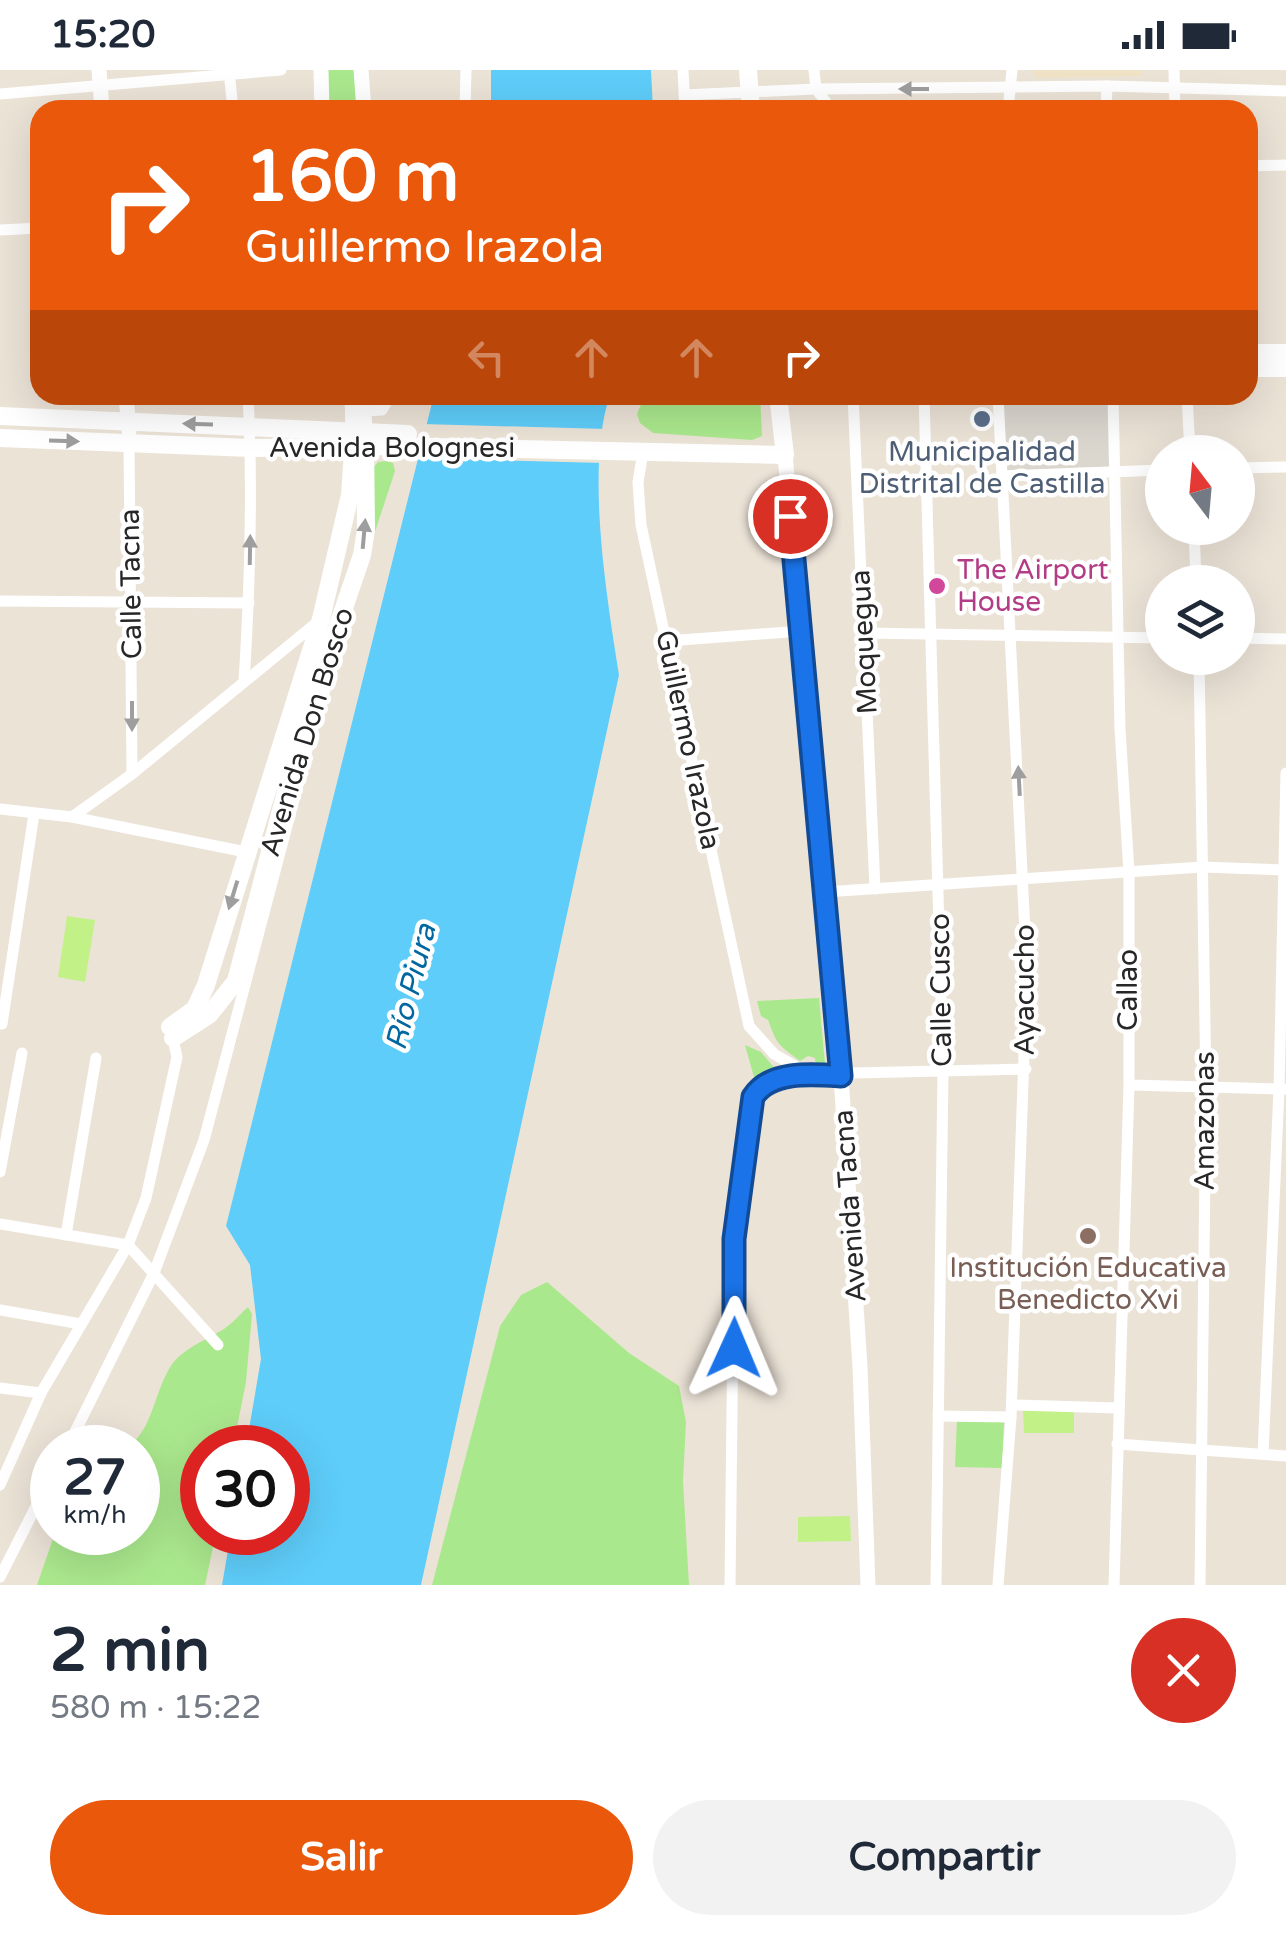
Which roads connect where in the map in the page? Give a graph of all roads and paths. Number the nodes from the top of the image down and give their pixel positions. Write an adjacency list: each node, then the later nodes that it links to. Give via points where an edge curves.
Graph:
1 (281, 70): 10 (street)
2 (321, 70): 20 (street)
3 (362, 70): 21 (street)
4 (466, 70): 22 (street)
5 (682, 70): 18 (street)
6 (748, 70): 25 (main road)
7 (814, 70): 14 (street)
8 (1012, 70): 15 (street)
9 (1174, 70): 13 (street)
10 (229, 72): 11 (street); 19 (street)
11 (100, 78): 17 (street)
12 (1107, 86): 13 (street); 15 (street); 29 (street)
13 (1174, 86): 16 (street); 30 (street)
14 (816, 89): 15 (street, one-way to 14); 26 (street); 27 (street)
15 (1011, 89): 28 (street)
16 (1286, 91)
17 (0, 94)
18 (684, 95): 23 (street); 24 (street)
19 (232, 100)
20 (322, 100)
21 (364, 100)
22 (464, 100)
23 (684, 100)
24 (740, 100)
25 (751, 100)
26 (756, 100)
27 (824, 100)
28 (1009, 100)
29 (1106, 100)
30 (1175, 100)
31 (1286, 165): 32 (street)
32 (1258, 166)
33 (30, 228): 34 (street)
34 (0, 230)
35 (1286, 353): 36 (main road)
36 (1258, 354)
37 (1258, 368): 38 (main road)
38 (1286, 368)
39 (127, 405): 51 (street, Calle Tacna)
40 (249, 405): 52 (street)
41 (354, 405): 55 (street, Avenida Don Bosco)
42 (364, 405): 55 (street, Avenida Don Bosco)
43 (772, 405): 59 (main road, Avenida Tacna)
44 (779, 405): 59 (main road, Avenida Tacna)
45 (853, 405): 71 (street, Moquegua)
46 (924, 405): 72 (street, Calle Cusco)
47 (998, 405): 64 (street, Ayacucho)
48 (1113, 405): 63 (street, Callao)
49 (1188, 405): 53 (street)
50 (0, 416): 51 (main road, Avenida Bolognesi)
51 (129, 421): 52 (main road, Avenida Bolognesi, one-way to 51); 56 (street, Calle Tacna)
52 (250, 426): 55 (main road, Avenida Bolognesi); 57 (street)
53 (1189, 435)
54 (0, 438): 56 (main road, Avenida Bolognesi, one-way to 56)
55 (359, 439): 57 (main road, Avenida Bolognesi); 58 (main road, Avenida Bolognesi); 65 (main road, Avenida Don Bosco, one-way to 55, via 366,530); 69 (main road, Avenida Don Bosco)
56 (129, 443): 57 (main road, Avenida Bolognesi); 67 (street, Calle Tacna)
57 (252, 448): 68 (street, one-way to 57)
58 (635, 448): 59 (main road, Avenida Bolognesi); 78 (street, Guillermo Irazola, via 641,525)
59 (782, 454): 70 (street, Avenida Tacna)
60 (1286, 467): 61 (street)
61 (1255, 468)
62 (1145, 471): 63 (street)
63 (1112, 472): 64 (street); 74 (street, Callao)
64 (1001, 476): 73 (street, Ayacucho)
65 (356, 572): 95 (main road, Avenida Don Bosco, via 302,731 236,981 196,1027); 109 (street, via 346,630 315,720 204,1140)
66 (0, 601): 67 (street)
67 (133, 602): 68 (street); 82 (street, Calle Tacna, one-way to 82)
68 (249, 604): 80 (street)
69 (322, 619): 80 (street); 86 (main road, Avenida Don Bosco)
70 (802, 632): 78 (street); 93 (street, Avenida Tacna)
71 (864, 633): 72 (street); 92 (street, Moquegua)
72 (928, 634): 73 (street); 91 (street, Calle Cusco)
73 (1009, 636): 74 (street); 90 (street, Ayacucho, one-way to 73)
74 (1118, 638): 75 (street); 89 (street, Callao)
75 (1145, 638)
76 (1255, 638): 77 (street)
77 (1286, 638)
78 (667, 640): 100 (street, Guillermo Irazola, via 749,1026 774,1054)
79 (1199, 675): 87 (street, Amazonas)
80 (244, 682): 82 (street)
81 (1286, 773): 88 (street)
82 (132, 774): 85 (street)
83 (0, 809): 84 (street)
84 (34, 814): 85 (street); 94 (street)
85 (72, 816): 86 (street)
86 (246, 852): 95 (main road, Avenida Don Bosco, one-way to 95, via 199,1001)
87 (1202, 867): 88 (street); 89 (street); 103 (street, Amazonas)
88 (1285, 870): 104 (street)
89 (1129, 872): 90 (street); 102 (street, Callao)
90 (1024, 878): 91 (street); 98 (street, Ayacucho)
91 (939, 884): 92 (street); 99 (street, Calle Cusco)
92 (875, 890): 93 (street)
93 (824, 892): 101 (street, Avenida Tacna)
94 (2, 1024)
95 (171, 1033): 108 (street, via 178,1057)
96 (22, 1052): 105 (street)
97 (96, 1058): 107 (street)
98 (1026, 1069): 99 (street); 116 (street, Ayacucho)
99 (943, 1072): 101 (street); 117 (street, Calle Cusco)
100 (809, 1074): 101 (street); 126 (street, via 766,1083 753,1097 734,1239)
101 (841, 1076): 127 (street, Avenida Tacna)
102 (1128, 1085): 103 (street); 115 (street, Callao)
103 (1206, 1088): 104 (street); 120 (street, Amazonas)
104 (1282, 1089): 121 (street)
105 (0, 1172)
106 (0, 1224): 107 (street)
107 (66, 1235): 108 (street)
108 (128, 1245): 109 (street); 111 (street)
109 (154, 1273): 112 (street); 118 (street)
110 (0, 1310): 111 (street)
111 (81, 1324): 114 (street)
112 (218, 1345)
113 (0, 1388): 114 (street)
114 (41, 1393): 123 (street)
115 (1118, 1408): 116 (street); 119 (street, Callao)
116 (1011, 1411): 117 (street); 129 (street, Ayacucho)
117 (938, 1416): 128 (street, Calle Cusco)
118 (78, 1425)
119 (1118, 1444): 120 (street); 130 (street, Callao)
120 (1201, 1451): 121 (street); 131 (street, Amazonas)
121 (1263, 1454): 122 (street)
122 (1286, 1456)
123 (2, 1476)
124 (30, 1518): 125 (street)
125 (0, 1576)
126 (730, 1585)
127 (868, 1585)
128 (936, 1585)
129 (998, 1585)
130 (1114, 1585)
131 (1200, 1585)

